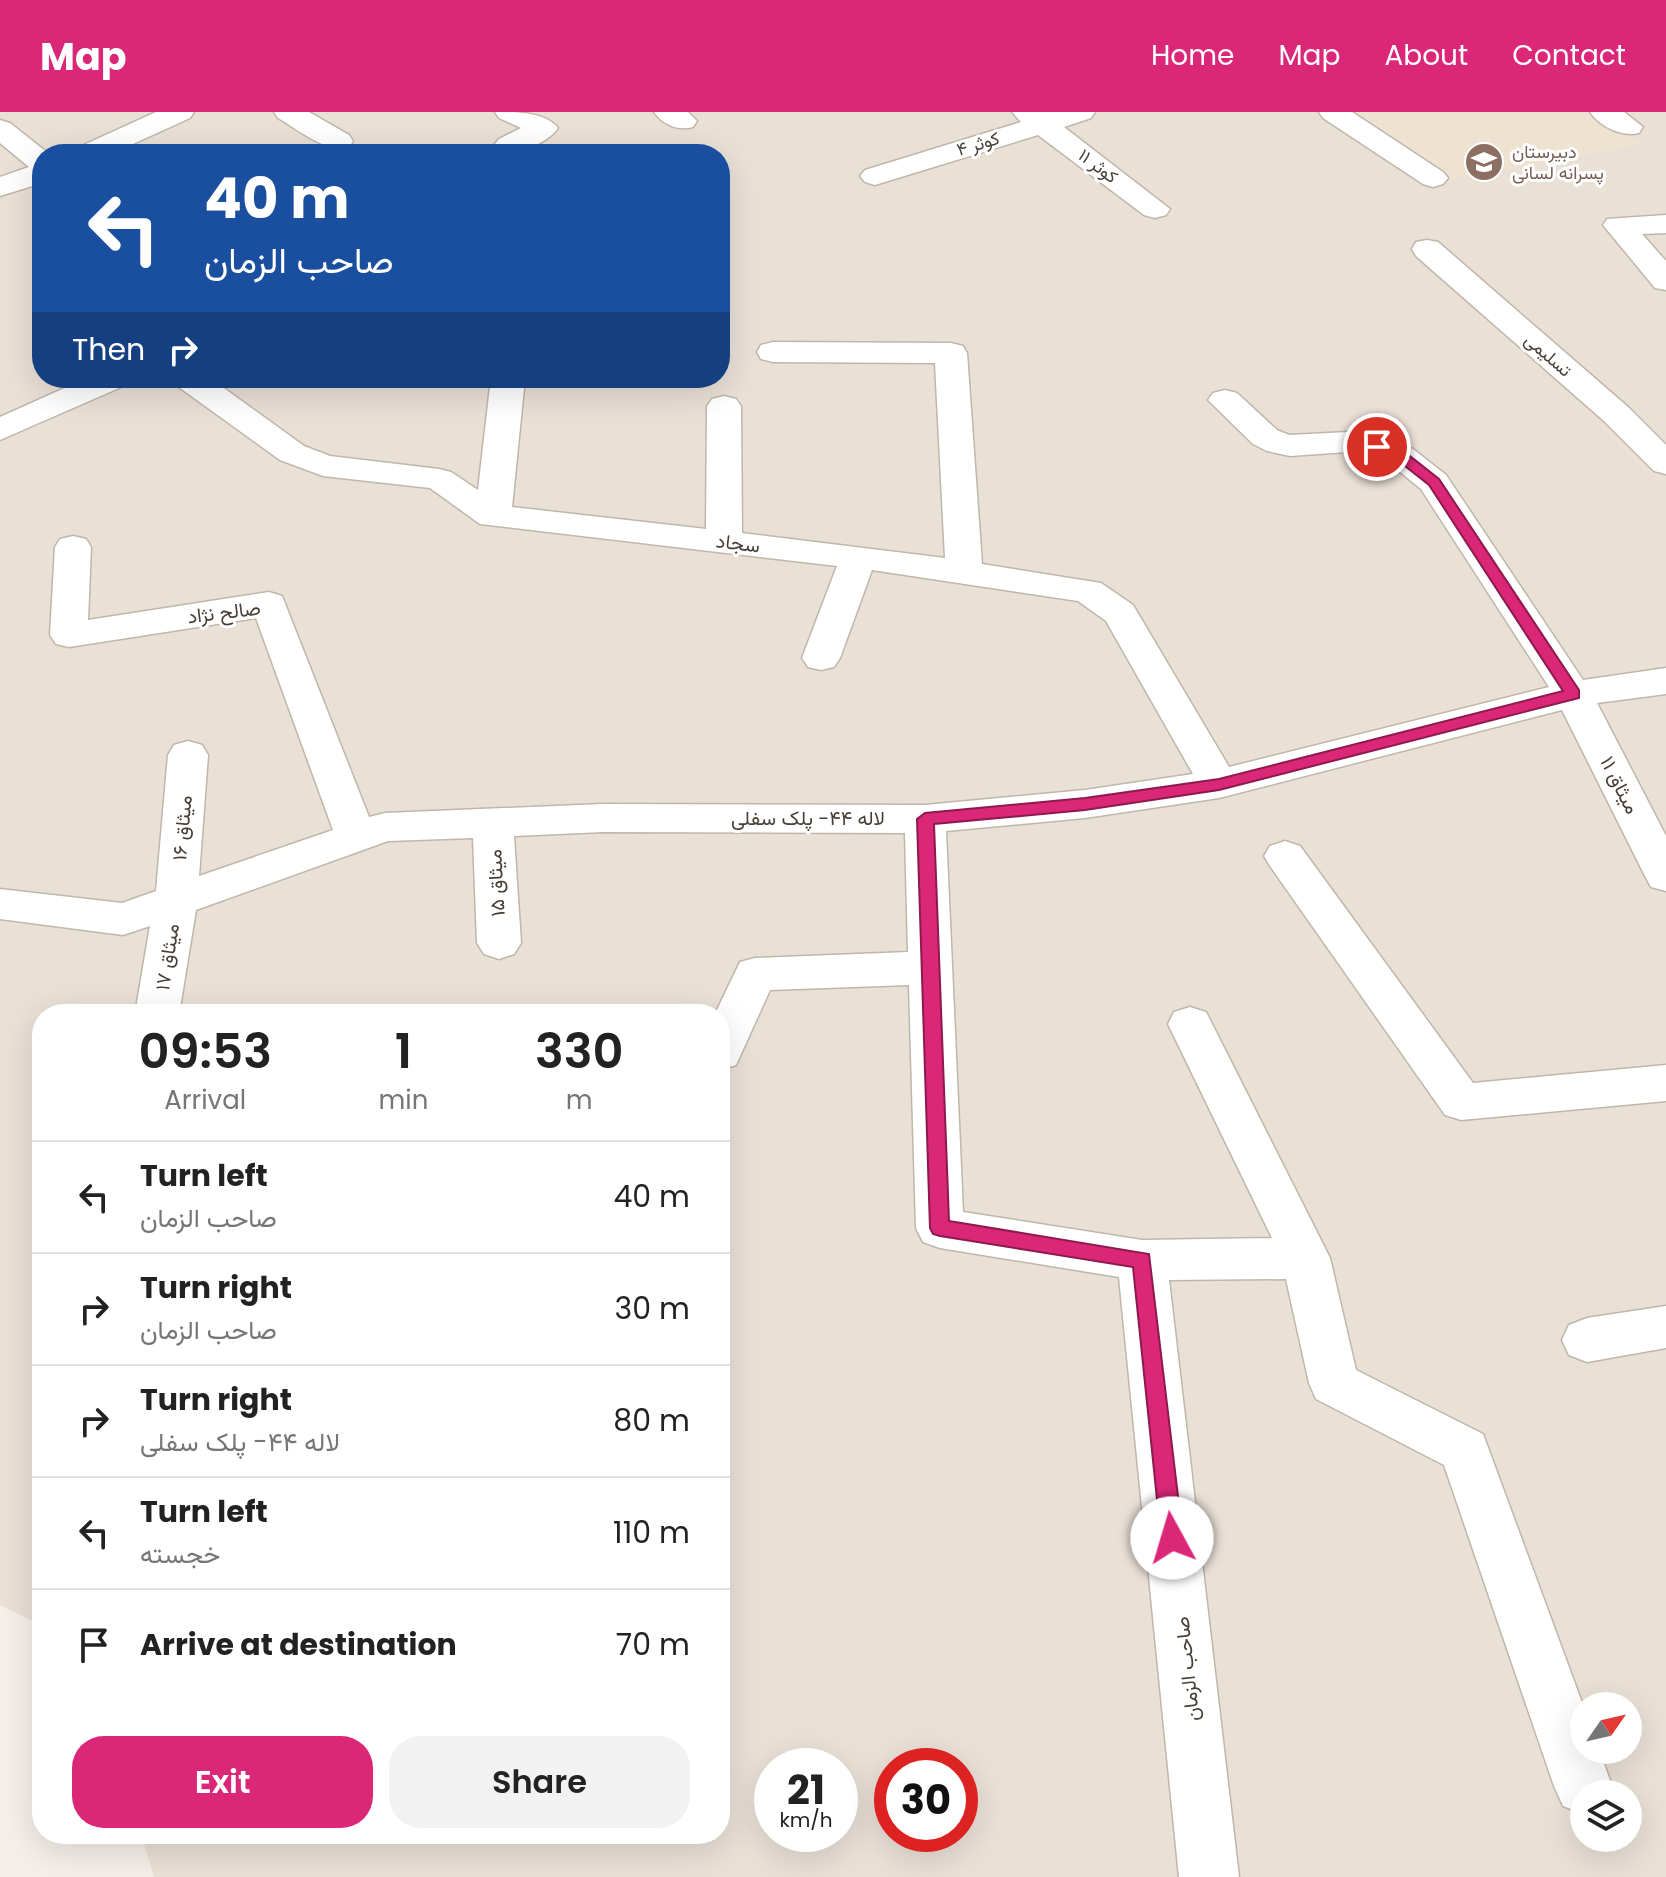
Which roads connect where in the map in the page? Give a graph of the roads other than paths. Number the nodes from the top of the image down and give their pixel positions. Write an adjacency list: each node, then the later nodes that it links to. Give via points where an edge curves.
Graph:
1 (180, 112): 11 (street)
2 (288, 112): 10 (street)
3 (509, 112): 12 (street, via 544,128)
4 (1081, 112): 7 (street, کوثر ۴)
5 (1333, 112): 16 (street)
6 (1604, 112): 8 (street)
7 (1034, 118): 15 (street, کوثر ۴); 18 (street, کوثر ۱۱)
8 (1629, 127)
9 (0, 129): 13 (street)
10 (339, 141)
11 (109, 144)
12 (511, 144)
13 (32, 155)
14 (32, 176): 17 (street)
15 (875, 176)
16 (1433, 178)
17 (0, 187)
18 (1155, 209)
19 (1666, 224): 21 (street, via 1618,225)
20 (1427, 249): 29 (street, تسلیمی)
21 (1666, 281)
22 (773, 352): 34 (street, via 951,353)
23 (92, 388): 28 (street)
24 (202, 388): 30 (street, سجاد, via 292,453 323,466 439,479)
25 (507, 388): 30 (street)
26 (1225, 400): 37 (street, میثاق ۱۱, via 1279,444 1348,442 1377,447 1401,456 1434,482)
27 (724, 406): 31 (street)
28 (0, 430)
29 (1666, 464)
30 (493, 516): 31 (street, سجاد)
31 (724, 541): 33 (street, سجاد)
32 (73, 547): 42 (street, صالح نژاد, via 69,635 269,604)
33 (859, 557): 34 (street, سجاد); 35 (street)
34 (964, 573): 39 (street, سجاد, via 1088,591 1120,613)
35 (821, 658)
36 (1666, 681): 37 (street, لاله ۴۴- پلک سفلی)
37 (1573, 694): 39 (street, لاله ۴۴- پلک سفلی); 44 (street, میثاق ۱۱)
38 (188, 755): 45 (street, میثاق ۱۶)
39 (1219, 784): 40 (street, لاله ۴۴- پلک سفلی, via 1085,804)
40 (925, 819): 41 (street, لاله ۴۴- پلک سفلی); 48 (street)
41 (493, 822): 42 (street, لاله ۴۴- پلک سفلی, via 385,827); 47 (street, میثاق ۱۵)
42 (356, 837): 45 (street, لاله ۴۴- پلک سفلی)
43 (1285, 856): 52 (street, via 1461,1102)
44 (1666, 876)
45 (176, 900): 46 (street, لاله ۴۴- پلک سفلی, via 123,919); 49 (street, میثاق ۱۷)
46 (0, 904)
47 (499, 943)
48 (930, 968): 51 (street, via 755,974); 54 (street, via 940,1228)
49 (159, 1004)
50 (1190, 1024): 53 (street)
51 (730, 1030)
52 (1666, 1083)
53 (1306, 1258): 54 (street); 57 (street, via 1334,1383 1465,1450)
54 (1142, 1260): 58 (street, صاحب الزمان)
55 (1666, 1327): 56 (street)
56 (1587, 1340)
57 (1581, 1780)
58 (1209, 1877)

